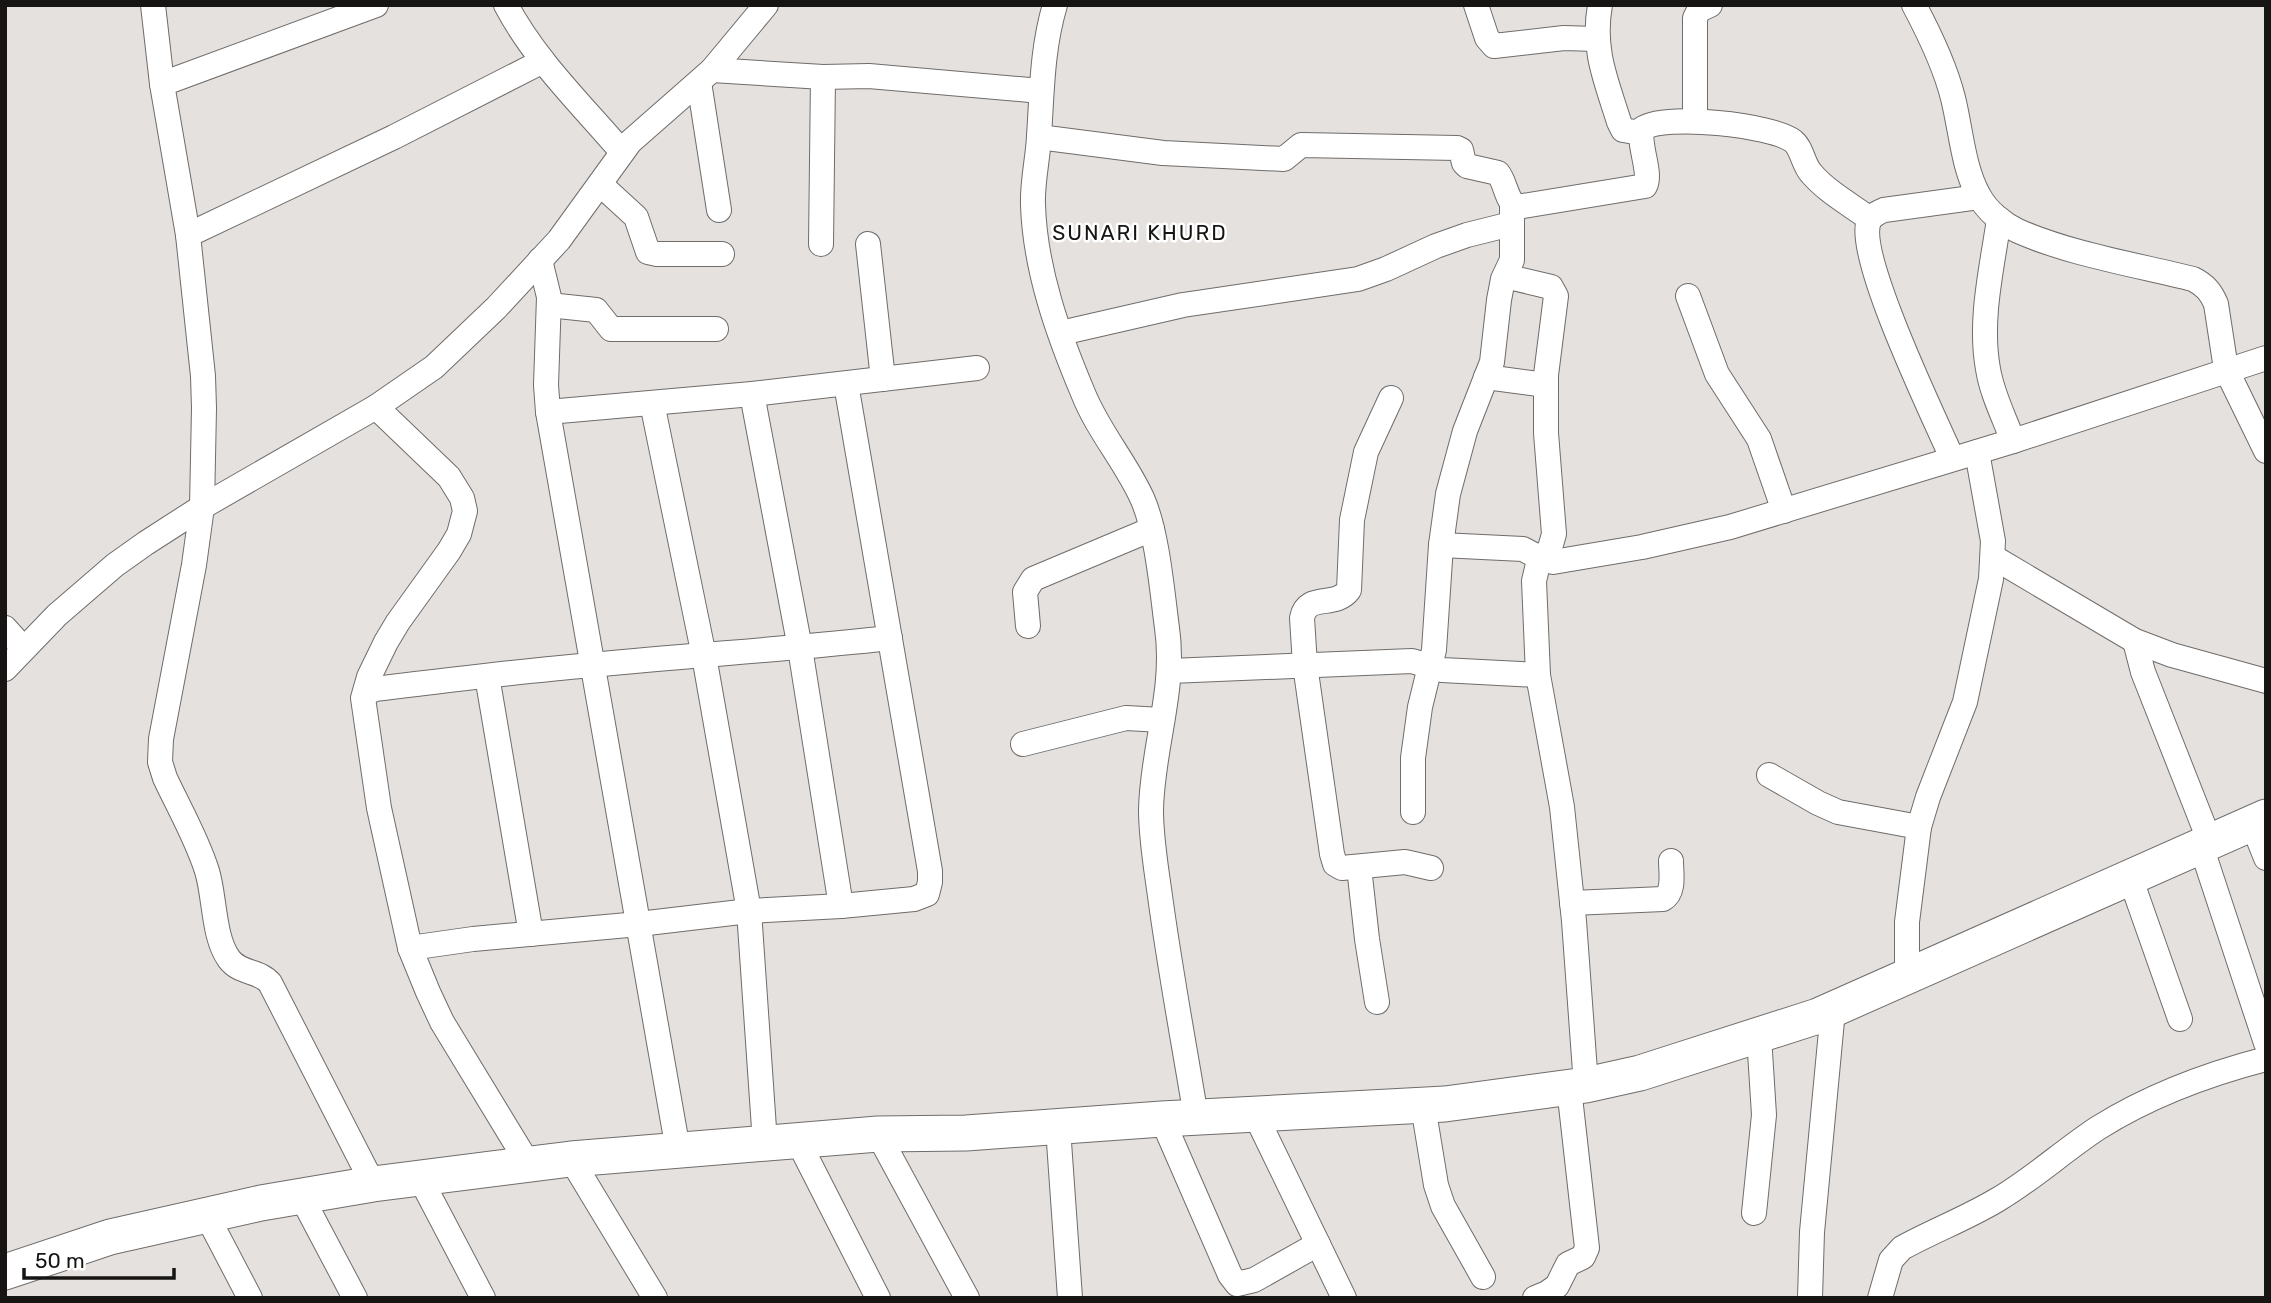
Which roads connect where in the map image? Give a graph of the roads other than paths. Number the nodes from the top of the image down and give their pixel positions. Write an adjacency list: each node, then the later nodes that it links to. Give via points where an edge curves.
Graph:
1 (153, 5): 15 (street)
2 (376, 5): 10 (street)
3 (506, 5): 12 (street)
4 (766, 5): 13 (street)
5 (1055, 5): 16 (street)
6 (1476, 5): 11 (street, via 1494,46)
7 (1600, 5): 11 (street)
8 (1710, 5): 17 (street, via 1695,18)
9 (1914, 5): 22 (street, via 1949,83)
10 (335, 12): 15 (street)
11 (1596, 39): 18 (street, via 1620,125)
12 (543, 61): 20 (street); 27 (street)
13 (706, 76): 14 (street); 20 (street); 23 (street)
14 (823, 77): 16 (street, via 869,76); 28 (street)
15 (162, 84): 27 (street)
16 (1041, 91): 19 (street)
17 (1695, 121): 18 (street, via 1650,124); 25 (street, via 1792,140 1807,170)
18 (1641, 133): 24 (street, via 1645,186 1517,207)
19 (1039, 136): 24 (street, via 1163,153 1284,159 1301,145 1458,148 1466,166 1499,173); 36 (street, via 1035,238)
20 (622, 152): 21 (street)
21 (600, 184): 30 (street, via 636,217 648,252); 31 (street)
22 (1979, 197): 25 (street, via 1884,210); 26 (street)
23 (719, 210)
24 (1511, 214): 32 (street, via 1512,260); 36 (street, via 1349,281 1183,305)
25 (1870, 219): 52 (street, via 1872,260 1887,304)
26 (1999, 219): 39 (street, via 2016,231 2066,248 2202,283 2216,304); 49 (street, via 1986,315 1986,356 1990,381)
27 (188, 235): 53 (street, via 203,376)
28 (821, 244)
29 (868, 244): 41 (street)
30 (722, 254)
31 (540, 260): 34 (street); 47 (street, via 449,354)
32 (1505, 276): 40 (street); 43 (street, via 1549,286 1555,292)
33 (1688, 296): 54 (street, via 1717,374 1759,439)
34 (548, 305): 35 (street, via 596,310 611,329); 48 (street)
35 (716, 329)
36 (1061, 333): 55 (street, via 1089,408 1131,475)
37 (2266, 358): 39 (street)
38 (977, 368): 41 (street)
39 (2226, 369): 49 (street); 50 (street)
40 (1486, 377): 43 (street); 56 (street, via 1455,462)
41 (883, 379): 42 (street)
42 (846, 384): 44 (street); 61 (street)
43 (1546, 385): 58 (street, via 1554,528 1552,544)
44 (752, 394): 46 (street); 64 (street)
45 (1391, 398): 67 (street, via 1366,452 1352,520 1349,590 1341,598 1313,603 1304,610)
46 (652, 403): 48 (street); 65 (street)
47 (376, 407): 53 (street); 74 (street, via 449,477 466,511 449,551 386,642)
48 (548, 412): 66 (street)
49 (2013, 440): 51 (street)
50 (2266, 451)
51 (1976, 452): 52 (street); 57 (street)
52 (1952, 458): 54 (street)
53 (202, 507): 63 (street, via 115,565); 111 (street, via 161,739 161,768 208,872 228,958 270,983)
54 (1784, 511): 58 (street, via 1642,547 1557,561)
55 (1152, 529): 59 (street, via 1033,579 1025,592); 70 (street)
56 (1441, 545): 58 (street, via 1523,549); 68 (street)
57 (1993, 557): 62 (street); 80 (street, via 1965,702)
58 (1542, 559): 72 (street, via 1534,581)
59 (1028, 626)
60 (5, 628): 63 (street)
61 (890, 638): 64 (street); 88 (street, via 930,885 927,894 919,898)
62 (2135, 641): 73 (street); 81 (street)
63 (23, 648): 69 (street)
64 (800, 648): 65 (street); 88 (street)
65 (704, 656): 66 (street); 89 (street)
66 (593, 664): 71 (street); 90 (street)
67 (1305, 665): 68 (street, via 1412,661); 70 (street); 84 (street, via 1333,860 1338,867)
68 (1431, 667): 72 (street); 78 (street, via 1415,743)
69 (5, 668)
70 (1170, 671): 75 (street)
71 (487, 676): 74 (street); 91 (street)
72 (1538, 676): 87 (street, via 1560,789)
73 (2266, 681)
74 (366, 693): 92 (street, via 363,706 379,808)
75 (1162, 720): 76 (street, via 1126,718); 103 (street, via 1153,776 1152,834)
76 (1023, 744)
77 (1769, 775): 80 (street, via 1838,813)
78 (1413, 812)
79 (2259, 820): 81 (street); 82 (street)
80 (1919, 827): 93 (street)
81 (2206, 844): 86 (street); 98 (street)
82 (2266, 858)
83 (1671, 861): 87 (street, via 1671,890 1663,899)
84 (1359, 867): 85 (street, via 1405,862); 94 (street)
85 (1431, 868)
86 (2130, 877): 93 (street); 96 (street)
87 (1572, 903): 100 (street)
88 (841, 906): 89 (street)
89 (749, 911): 90 (street); 106 (street)
90 (639, 924): 91 (street); 107 (street)
91 (531, 934): 92 (street)
92 (410, 947): 109 (street, via 436,1010)
93 (1907, 976): 95 (street)
94 (1377, 1002)
95 (1833, 1010): 97 (street); 127 (street)
96 (2180, 1019)
97 (1759, 1037): 100 (street, via 1640,1073); 113 (street, via 1764,1115)
98 (2266, 1043)
99 (2266, 1059): 128 (street, via 2202,1079 2142,1105 2084,1138 1999,1199 1902,1248 1891,1261)
100 (1577, 1086): 101 (street); 126 (street, via 1587,1248 1583,1257 1568,1264 1557,1286)
101 (1423, 1106): 102 (street); 117 (street, via 1443,1206)
102 (1255, 1114): 103 (street); 115 (street)
103 (1179, 1118): 104 (street); 115 (street, via 1235,1282 1249,1283)
104 (1058, 1128): 105 (street); 124 (street)
105 (878, 1134): 106 (street); 123 (street)
106 (781, 1142): 107 (street); 122 (street)
107 (678, 1150): 108 (street)
108 (571, 1159): 109 (street); 121 (street)
109 (529, 1166): 110 (street)
110 (421, 1180): 111 (street); 120 (street)
111 (373, 1185): 112 (street)
112 (301, 1196): 114 (street); 119 (street)
113 (1754, 1213)
114 (206, 1214): 116 (street, via 110,1237); 118 (street)
115 (1318, 1244): 125 (street)
116 (5, 1272)
117 (1483, 1277)
118 (250, 1298)
119 (355, 1298)
120 (483, 1298)
121 (655, 1298)
122 (878, 1298)
123 (967, 1298)
124 (1070, 1298)
125 (1344, 1298)
126 (1535, 1298)
127 (1810, 1298)
128 (1880, 1298)

